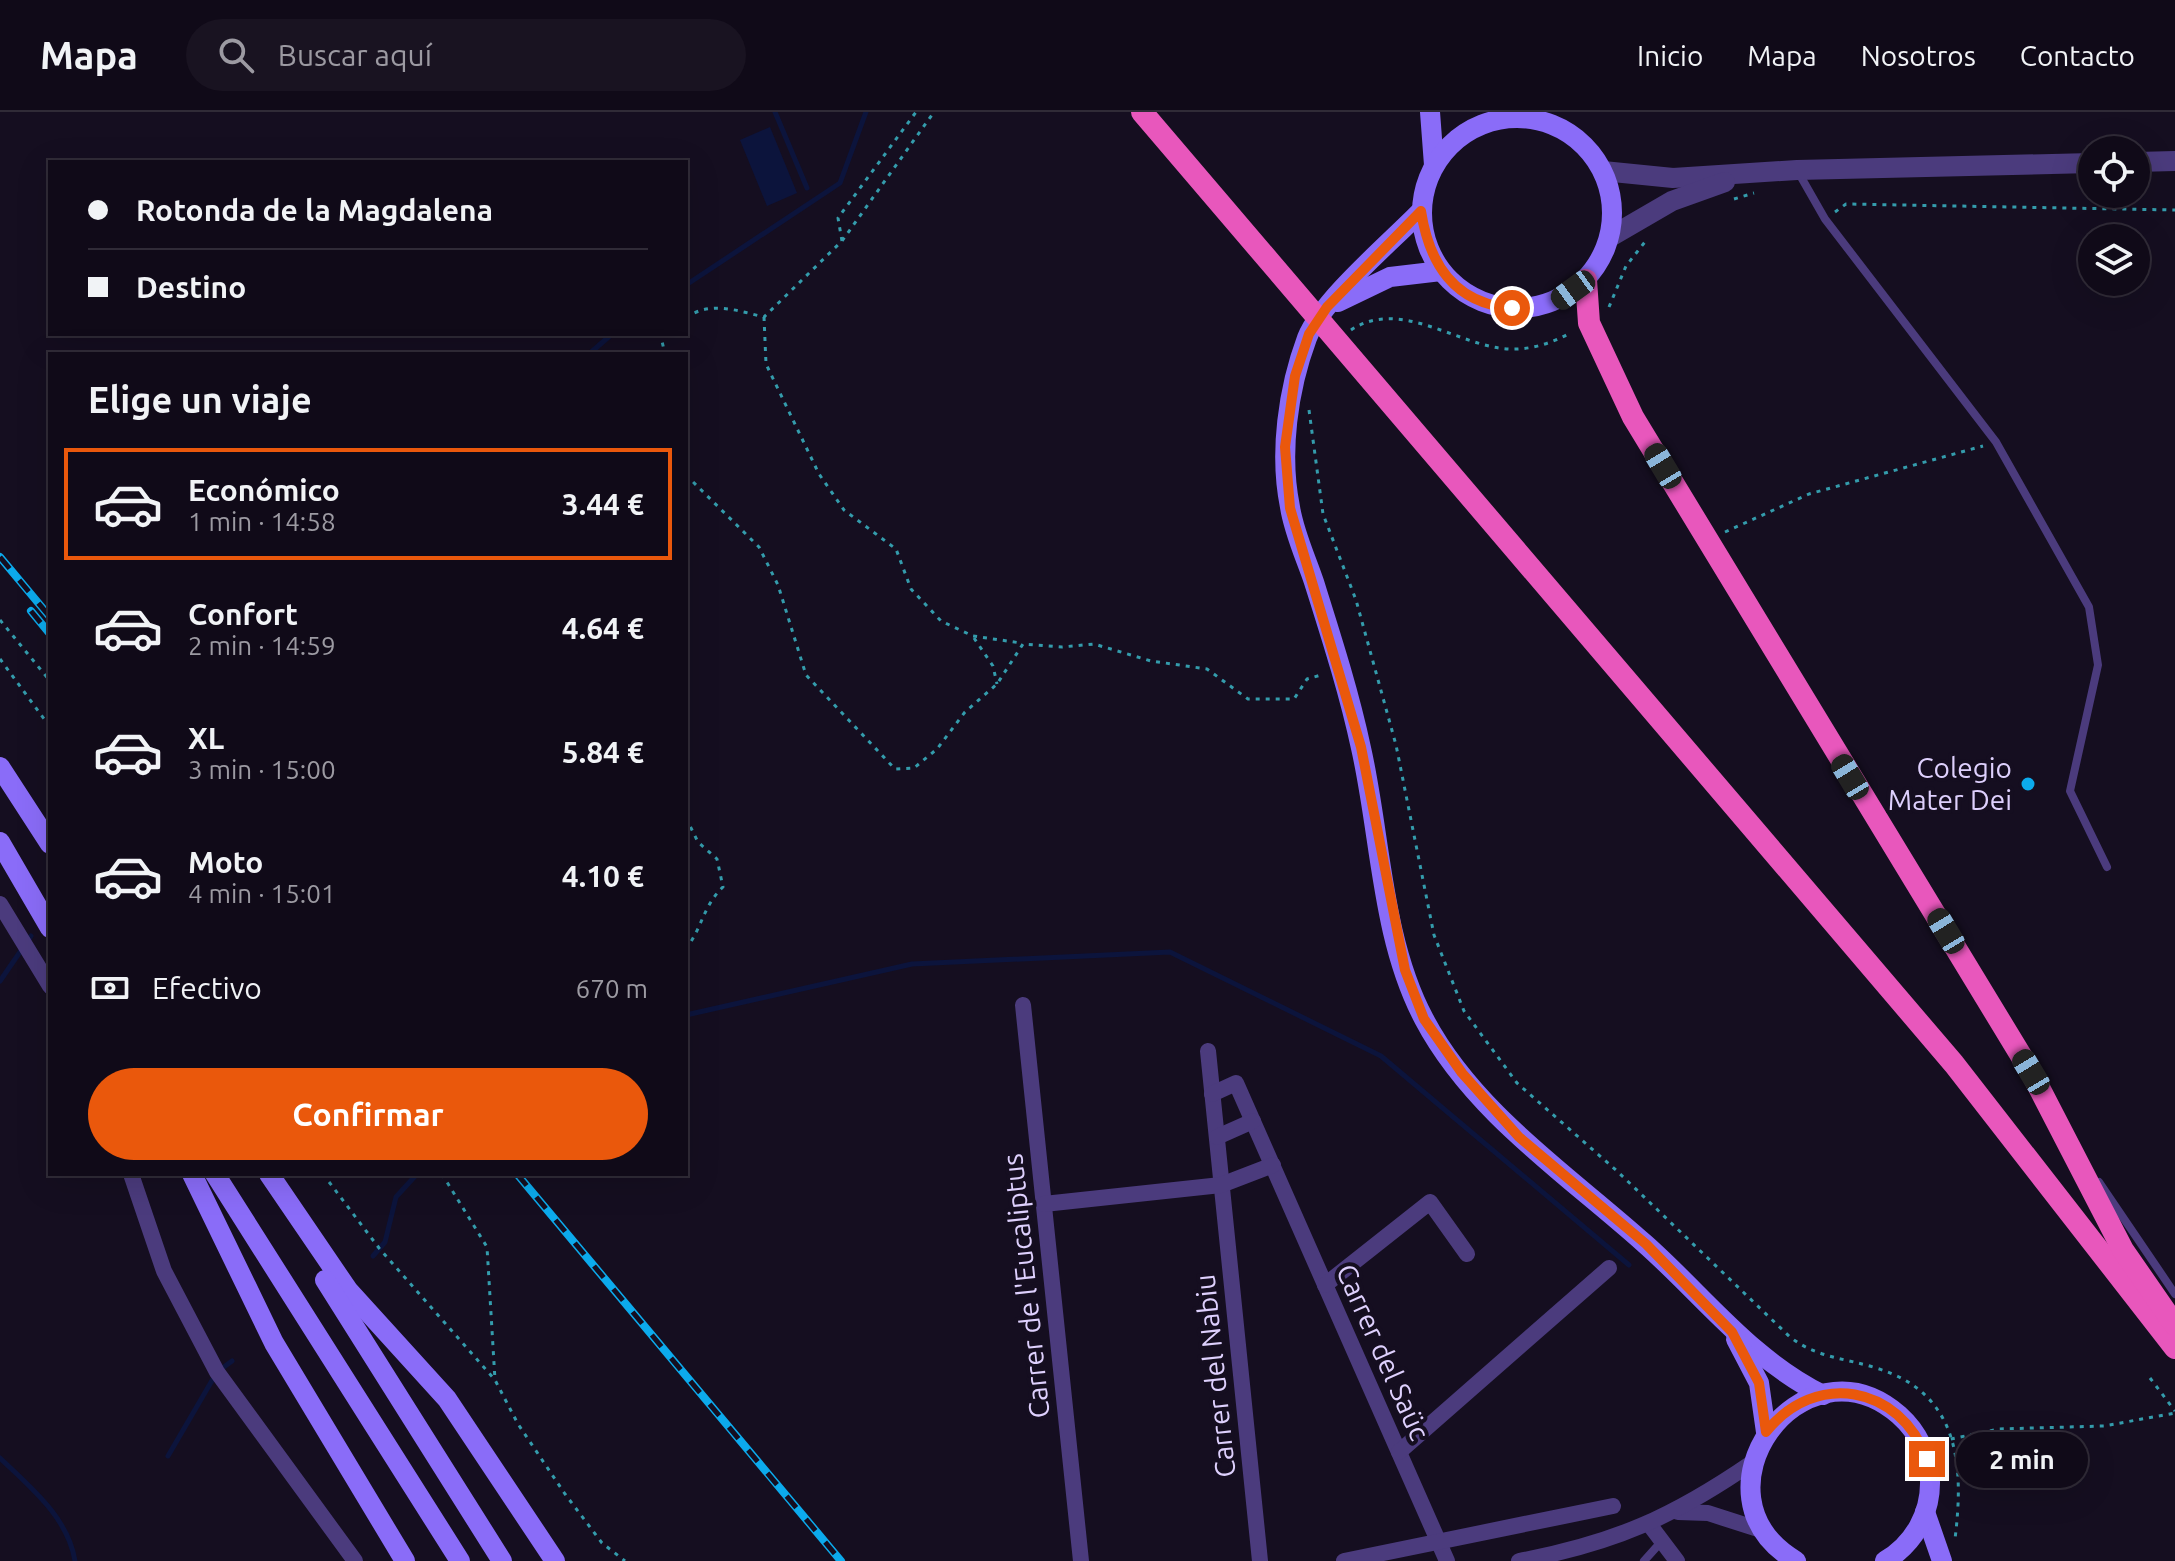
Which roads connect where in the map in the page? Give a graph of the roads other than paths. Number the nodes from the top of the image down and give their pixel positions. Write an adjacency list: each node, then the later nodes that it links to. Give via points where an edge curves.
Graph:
1 (1142, 112): 45 (highway, via 1343,341 1954,1064)
2 (1430, 112): 7 (main road)
3 (1494, 115): 7 (main road, via 1451,143); 9 (main road, via 1529,117 1560,127 1585,145)
4 (2175, 161): 5 (street)
5 (2150, 162)
6 (2078, 163): 8 (street)
7 (1434, 165): 11 (main road)
8 (1797, 170): 10 (street); 20 (lane, via 1825,219 1996,442 2089,607 2098,665 2070,791)
9 (1603, 171): 10 (street, via 1673,178); 12 (main road, via 1612,203)
10 (1743, 175): 12 (street, via 1672,201)
11 (1421, 211): 13 (main road, via 1426,243); 15 (main road)
12 (1610, 237): 14 (main road)
13 (1441, 271): 14 (main road, via 1465,294 1495,307 1528,309 1560,299); 15 (main road, via 1390,277)
14 (1586, 280): 29 (highway, via 1589,323 1633,417 2031,1072)
15 (1327, 307): 44 (main road, via 1309,334 1295,376 1285,447 1290,508 1361,747 1391,914 1424,1019 1462,1073 1519,1137 1646,1244)
16 (0, 767): 18 (main road)
17 (0, 834): 22 (main road)
18 (48, 841)
19 (0, 842): 23 (main road)
20 (2107, 867)
21 (0, 904): 24 (street)
22 (48, 910)
23 (48, 925)
24 (48, 983)
25 (1023, 1005): 38 (street, Carrer de l'Eucaliptus)
26 (1208, 1051): 27 (street, Carrer del Nabiu)
27 (1212, 1094): 28 (street, Carrer del Saüc, via 1236,1083); 30 (street, Carrer del Nabiu)
28 (1253, 1121): 30 (street); 31 (street, Carrer del Saüc)
29 (2060, 1129): 42 (lane); 43 (highway, via 2123,1250)
30 (1217, 1137): 37 (street, Carrer del Nabiu)
31 (1273, 1165): 37 (street); 41 (street, Carrer del Saüc)
32 (132, 1176): 58 (street, via 164,1271 217,1372)
33 (193, 1176): 59 (main road, via 274,1343)
34 (216, 1176): 60 (main road)
35 (260, 1176): 61 (main road)
36 (270, 1176): 62 (main road, via 348,1290 447,1399)
37 (1221, 1185): 38 (street); 64 (street, Carrer del Nabiu)
38 (1044, 1204): 63 (street, Carrer de l'Eucaliptus)
39 (1467, 1254): 41 (street, via 1430,1202)
40 (1609, 1268): 48 (street)
41 (1325, 1285): 48 (street, Carrer del Saüc)
42 (2175, 1294)
43 (2175, 1325)
44 (1732, 1332): 46 (main road); 47 (main road, via 1759,1383)
45 (2175, 1348)
46 (1823, 1395): 47 (main road, via 1797,1404); 52 (main road, via 1853,1394 1881,1403 1906,1421 1922,1446 1929,1472)
47 (1766, 1432): 49 (main road)
48 (1399, 1452): 55 (street, Carrer del Saüc)
49 (1753, 1462): 51 (street); 54 (main road, via 1751,1490)
50 (1613, 1506): 55 (street)
51 (1677, 1512): 53 (street); 54 (street, via 1708,1513)
52 (1925, 1512): 71 (main road, via 1913,1537); 72 (main road)
53 (1649, 1524): 56 (street); 67 (street, via 1583,1547)
54 (1764, 1531): 57 (main road)
55 (1438, 1542): 65 (street); 66 (street, Carrer del Saüc)
56 (1661, 1542): 68 (lane); 69 (street)
57 (1779, 1554): 70 (main road)
58 (355, 1561)
59 (405, 1561)
60 (460, 1561)
61 (502, 1561)
62 (555, 1561)
63 (1081, 1561)
64 (1260, 1561)
65 (1344, 1561)
66 (1447, 1561)
67 (1519, 1561)
68 (1644, 1561)
69 (1677, 1561)
70 (1796, 1561)
71 (1885, 1561)
72 (1942, 1561)

